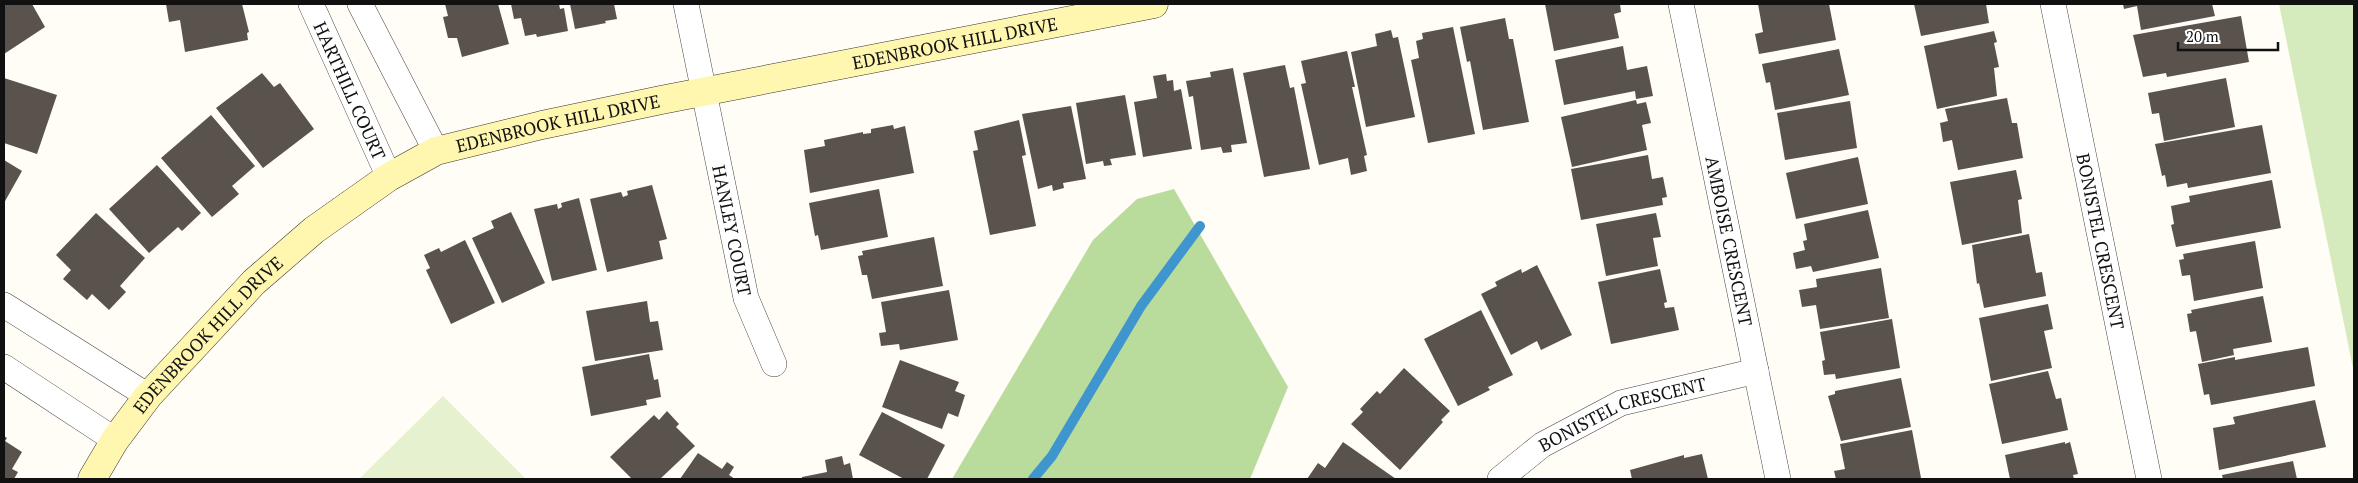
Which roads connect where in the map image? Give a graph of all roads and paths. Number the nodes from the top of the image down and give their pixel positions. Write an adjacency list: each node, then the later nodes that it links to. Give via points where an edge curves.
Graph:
1 (311, 4): 9 (street, HARTHILL COURT)
2 (360, 4): 8 (street)
3 (686, 4): 7 (street, HANLEY COURT)
4 (1154, 4): 7 (street, EDENBROOK HILL DRIVE)
5 (1681, 4): 13 (street, AMBOISE CRESCENT)
6 (2053, 4): 19 (street, BONISTEL CRESCENT)
7 (705, 93): 8 (street, EDENBROOK HILL DRIVE, via 551,123); 11 (street, HANLEY COURT, via 746,298)
8 (436, 151): 9 (street, EDENBROOK HILL DRIVE)
9 (388, 178): 14 (street, EDENBROOK HILL DRIVE, via 314,230 254,282)
10 (4, 305): 14 (street)
11 (774, 364)
12 (4, 367): 15 (street)
13 (1756, 371): 17 (street, BONISTEL CRESCENT, via 1621,403 1542,446); 18 (street, AMBOISE CRESCENT)
14 (148, 396): 15 (street, EDENBROOK HILL DRIVE)
15 (115, 440): 16 (street, EDENBROOK HILL DRIVE)
16 (92, 479)
17 (1500, 479)
18 (1778, 479)
19 (2149, 479)

